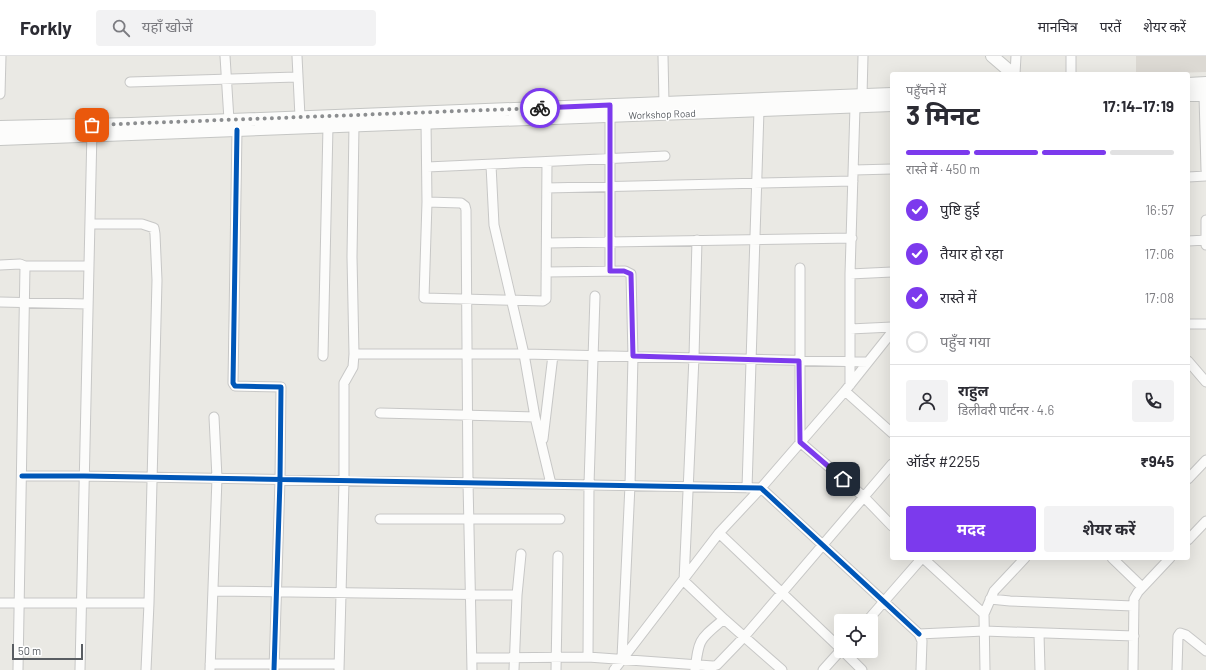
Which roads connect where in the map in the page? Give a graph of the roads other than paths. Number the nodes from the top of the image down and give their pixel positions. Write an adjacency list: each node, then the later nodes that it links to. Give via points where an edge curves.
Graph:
1 (1, 56): 12 (street)
2 (226, 56): 14 (street)
3 (297, 56): 13 (street)
4 (663, 56): 22 (street)
5 (863, 56): 21 (street)
6 (992, 56): 9 (main road)
7 (1016, 56): 10 (street)
8 (1071, 56): 11 (street)
9 (1012, 72)
10 (1014, 72)
11 (1071, 72)
12 (0, 74): 18 (street)
13 (297, 77): 14 (street); 27 (street)
14 (227, 79): 15 (street); 29 (street)
15 (130, 82)
16 (1190, 85): 17 (main road)
17 (1205, 91): 20 (main road); 42 (street)
18 (0, 94)
19 (890, 94): 21 (main road, Workshop Road)
20 (1190, 95)
21 (862, 96): 22 (main road, Workshop Road)
22 (664, 103): 25 (main road, Workshop Road)
23 (890, 105): 24 (main road, Workshop Road)
24 (855, 107): 26 (main road, Workshop Road); 41 (street)
25 (610, 110): 26 (main road, Workshop Road); 27 (main road, Workshop Road); 28 (main road, Workshop Road); 36 (street)
26 (759, 110): 46 (street)
27 (300, 117): 29 (main road, Workshop Road)
28 (426, 122): 30 (main road, Workshop Road); 39 (street)
29 (233, 125): 31 (main road, Workshop Road); 33 (main road, Workshop Road); 108 (street, via 233,383 242,388 281,387)
30 (354, 125): 31 (main road, Workshop Road); 79 (street)
31 (328, 126): 84 (street)
32 (0, 128): 33 (main road, Workshop Road)
33 (92, 130): 34 (main road, Workshop Road); 51 (street)
34 (0, 139)
35 (665, 156): 36 (street)
36 (610, 158): 37 (street); 47 (street)
37 (547, 162): 38 (street); 48 (street)
38 (491, 165): 39 (street); 70 (street, via 494,225)
39 (427, 167): 49 (street)
40 (890, 169): 41 (street)
41 (854, 170): 45 (street)
42 (1206, 170)
43 (1206, 176): 44 (street)
44 (1190, 177)
45 (853, 181): 46 (street); 52 (street)
46 (758, 185): 47 (street); 54 (street)
47 (610, 187): 48 (street); 57 (street)
48 (547, 188): 58 (street)
49 (427, 202): 69 (street, via 457,203 465,206); 69 (street, via 424,298)
50 (1206, 220): 55 (street)
51 (90, 224): 62 (street); 105 (street, via 142,224 154,228 157,280)
52 (852, 238): 54 (street); 67 (street)
53 (697, 240): 54 (street); 57 (street); 86 (street)
54 (754, 240): 87 (street)
55 (1206, 240): 56 (street); 59 (street)
56 (1190, 241)
57 (610, 242): 58 (street); 64 (street)
58 (547, 243): 65 (street)
59 (1206, 245)
60 (0, 265): 61 (street)
61 (25, 266): 62 (street); 72 (street)
62 (89, 266): 73 (street)
63 (800, 268): 88 (street)
64 (610, 271): 65 (street); 85 (street, via 631,274)
65 (546, 272): 70 (street, via 546,298 543,301)
66 (890, 272): 67 (street)
67 (850, 274): 77 (street)
68 (595, 296): 83 (street)
69 (466, 299): 70 (street); 81 (street)
70 (511, 300): 80 (street)
71 (0, 302): 72 (street)
72 (25, 303): 73 (street); 103 (street)
73 (88, 304): 104 (street)
74 (1190, 324): 75 (street)
75 (1206, 324)
76 (890, 327): 77 (street)
77 (850, 329): 89 (street)
78 (889, 344): 90 (street)
79 (354, 354): 81 (street); 109 (street, via 353,367 344,383)
80 (524, 354): 81 (street); 82 (street); 97 (street)
81 (468, 355): 95 (street)
82 (553, 355): 83 (street); 100 (street)
83 (594, 355): 85 (street); 112 (street)
84 (323, 356)
85 (633, 356): 86 (street); 113 (street)
86 (694, 357): 87 (street); 114 (street)
87 (752, 360): 88 (street); 115 (street)
88 (799, 361): 89 (street); 99 (street)
89 (850, 362): 90 (street); 93 (street)
90 (868, 362): 93 (street)
91 (1190, 362): 92 (street)
92 (1206, 382)
93 (847, 388): 98 (street); 99 (street)
94 (380, 413): 95 (street)
95 (468, 416): 97 (street); 110 (street)
96 (214, 417): 107 (street)
97 (534, 417): 100 (street)
98 (890, 431)
99 (800, 442): 116 (street); 117 (street)
100 (542, 444): 111 (street)
101 (1206, 460): 106 (street)
102 (890, 466): 117 (street)
103 (22, 476): 104 (street); 144 (street)
104 (84, 476): 105 (street); 145 (street)
105 (152, 477): 107 (street); 146 (street)
106 (1190, 477)
107 (217, 478): 108 (street); 135 (street)
108 (280, 480): 109 (street); 136 (street)
109 (344, 481): 110 (street); 137 (street)
110 (468, 482): 111 (street); 120 (street)
111 (551, 484): 112 (street)
112 (589, 484): 113 (street); 159 (street)
113 (630, 485): 114 (street); 161 (street)
114 (688, 486): 115 (street); 133 (street)
115 (747, 488): 116 (street)
116 (761, 488): 123 (street); 125 (street)
117 (864, 497): 122 (street); 125 (street)
118 (380, 519): 120 (street)
119 (560, 519): 120 (street)
120 (468, 520): 139 (street)
121 (1206, 521): 124 (street)
122 (890, 524)
123 (719, 533): 133 (street); 138 (street)
124 (1190, 538)
125 (823, 545): 138 (street); 142 (street)
126 (520, 554): 140 (street)
127 (558, 556): 158 (street)
128 (921, 560): 142 (street)
129 (925, 560): 149 (street)
130 (1023, 560): 141 (street, via 998,585)
131 (1114, 560): 134 (street)
132 (1168, 560): 134 (street)
133 (684, 581): 150 (street); 161 (street)
134 (1142, 587): 147 (street)
135 (214, 591): 136 (street); 165 (street)
136 (276, 592): 137 (street); 166 (street)
137 (340, 592): 139 (street); 167 (street)
138 (782, 592): 155 (street); 156 (street)
139 (471, 594): 140 (street); 160 (street)
140 (517, 595): 164 (street)
141 (990, 599): 147 (street); 149 (street)
142 (883, 602): 148 (street); 152 (street)
143 (0, 603): 144 (street)
144 (20, 603): 145 (street); 169 (street)
145 (80, 603): 146 (street); 170 (street)
146 (149, 603): 171 (street)
147 (1133, 606): 154 (street)
148 (873, 614)
149 (984, 614): 151 (street)
150 (724, 619): 155 (street); 168 (street, via 700,642)
151 (984, 631): 152 (street); 153 (street); 180 (street)
152 (919, 634): 179 (street, via 922,640)
153 (1040, 634): 154 (street); 181 (street)
154 (1134, 636): 182 (street)
155 (744, 637): 168 (street, via 717,665); 176 (street)
156 (834, 642)
157 (1206, 651): 183 (street, via 1180,633)
158 (556, 656): 159 (street); 164 (street); 174 (street)
159 (588, 657): 161 (street)
160 (472, 658): 164 (street); 172 (street)
161 (622, 658): 168 (street); 175 (street)
162 (834, 658): 177 (street)
163 (850, 658): 178 (street)
164 (514, 659): 173 (street)
165 (210, 667): 166 (street)
166 (274, 667): 167 (street)
167 (339, 667)
168 (696, 668)
169 (18, 670)
170 (80, 670)
171 (146, 670)
172 (472, 670)
173 (514, 670)
174 (556, 670)
175 (614, 670)
176 (782, 670)
177 (823, 670)
178 (862, 670)
179 (921, 670)
180 (985, 670)
181 (1040, 670)
182 (1133, 670)
183 (1177, 670)

